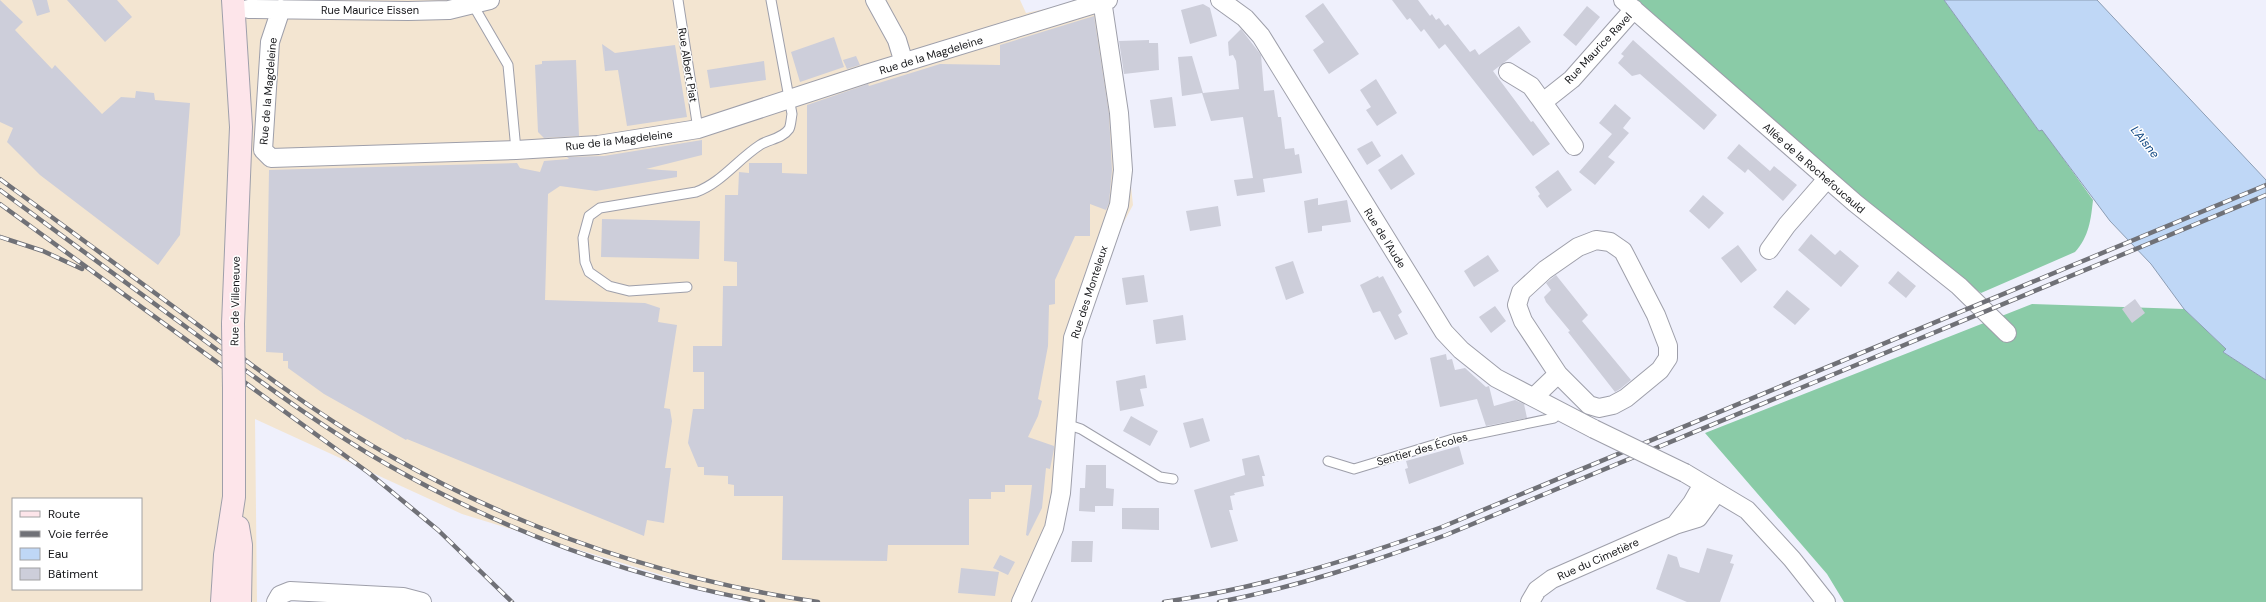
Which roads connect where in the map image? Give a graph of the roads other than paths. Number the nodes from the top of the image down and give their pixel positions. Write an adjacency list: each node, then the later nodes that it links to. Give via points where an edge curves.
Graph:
1 (678, 0): 14 (lane, Rue Albert Piat)
2 (771, 0): 12 (lane)
3 (875, 0): 10 (street, via 897,40)
4 (1220, 0): 22 (street, Rue de l'Aude, via 1245,18 1261,36 1444,332 1461,350 1496,378)
5 (1104, 1): 10 (street, Rue de la Magdeleine); 24 (street, Rue des Monteleux, via 1119,113 1123,170 1119,205 1073,338)
6 (243, 3): 9 (street, Rue Maurice Eissen); 28 (main road, Rue de Villeneuve, bridge, via 233,324)
7 (482, 3): 9 (street, Rue Maurice Eissen, via 449,10); 16 (lane, via 508,65)
8 (1629, 5): 13 (street, Rue Maurice Ravel, via 1572,79); 17 (street, Allée de la Rochefoucauld)
9 (281, 9): 16 (street, Rue de la Magdeleine, via 270,42 263,150 271,158)
10 (904, 63): 12 (street, Rue de la Magdeleine)
11 (1508, 72): 13 (street, via 1531,86)
12 (788, 100): 14 (street, Rue de la Magdeleine); 19 (lane, via 792,114 790,128 782,136 762,144 742,157 709,187 696,192 600,208 589,216 583,238 585,262 589,272 609,286 629,291)
13 (1542, 102): 15 (street)
14 (698, 129): 16 (street, Rue de la Magdeleine, via 598,144)
15 (1574, 146)
16 (516, 150)
17 (1827, 179): 18 (street); 20 (street, Allée de la Rochefoucauld, via 1906,246 1959,286)
18 (1769, 250)
19 (687, 287)
20 (2007, 333)
21 (1558, 374): 21 (street, via 1589,405 1599,408 1614,405 1626,398 1660,370 1668,358 1668,346 1656,315 1623,251 1610,242 1596,240 1578,247 1545,270 1521,292 1517,305 1523,321); 22 (street)
22 (1534, 397): 23 (street, Rue de l'Aude)
23 (1560, 410): 25 (lane, Sentier des Écoles, via 1554,418 1454,439 1354,469); 27 (street, Rue de l'Aude, bridge)
24 (1066, 424): 26 (lane, via 1081,429 1160,477); 33 (street, Rue des Monteleux, via 1061,493 1054,528)
25 (1328, 461)
26 (1173, 479)
27 (1710, 488): 34 (street, Rue du Cimetière, via 1698,518 1675,525 1552,579 1537,590); 35 (street, Rue de l'Aude, via 1747,510 1792,559)
28 (234, 497): 29 (main road, Rue de Villeneuve, via 225,555); 30 (main road, via 241,544)
29 (222, 602)
30 (240, 602)
31 (276, 602): 32 (street, via 280,595 290,591 403,597)
32 (422, 602)
33 (1021, 602)
34 (1530, 602)
35 (1826, 602)

